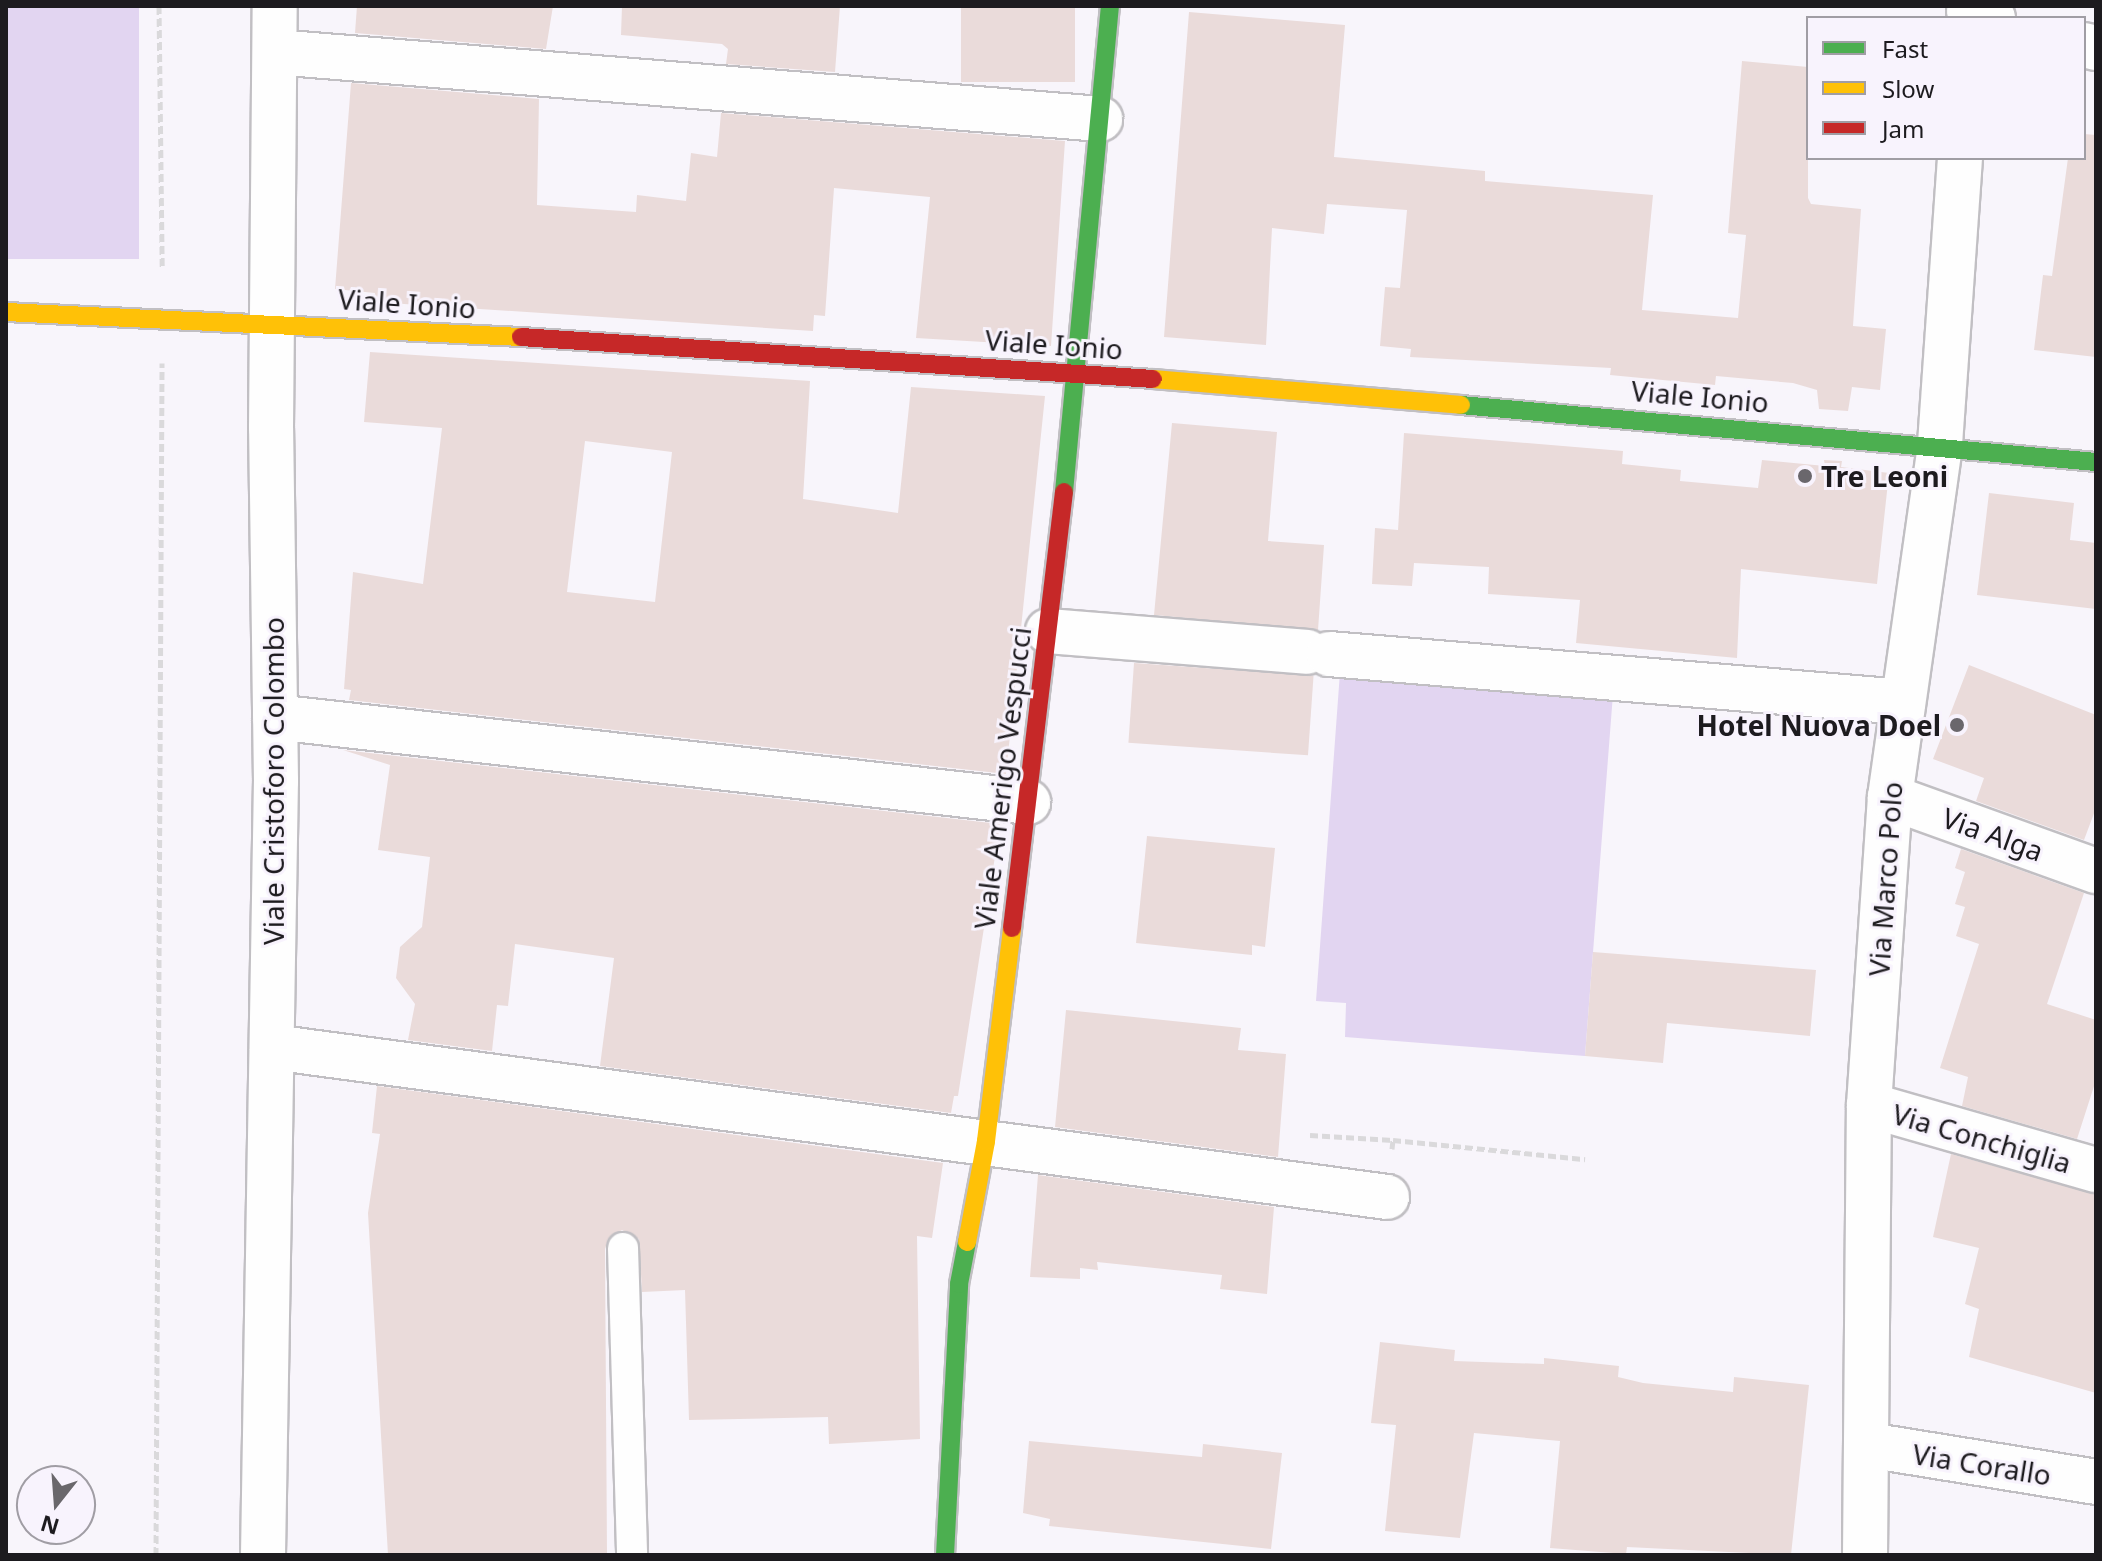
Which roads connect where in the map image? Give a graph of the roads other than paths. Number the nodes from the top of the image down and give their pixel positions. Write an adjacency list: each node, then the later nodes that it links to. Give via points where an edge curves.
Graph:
1 (275, 6): 3 (street, Viale Cristoforo Colombo)
2 (1110, 6): 4 (street, Viale Amerigo Vespucci)
3 (275, 52): 4 (street); 7 (street, Viale Cristoforo Colombo)
4 (1100, 119): 8 (street, Viale Amerigo Vespucci)
5 (1960, 160): 9 (street, Via Marco Polo)
6 (6, 312): 7 (street, Viale Ionio)
7 (273, 321): 8 (street, Viale Ionio); 13 (street, Viale Cristoforo Colombo)
8 (1078, 373): 9 (street, Viale Ionio); 11 (street, Viale Amerigo Vespucci)
9 (1940, 444): 10 (street, Viale Ionio); 12 (street, Via Marco Polo)
10 (2096, 462)
11 (1048, 631): 12 (street); 15 (street, Viale Amerigo Vespucci)
12 (1903, 702): 14 (street, Via Marco Polo)
13 (275, 717): 15 (street); 17 (street, Viale Cristoforo Colombo)
14 (1890, 797): 16 (street, Via Alga); 18 (street, Via Marco Polo)
15 (1028, 802): 19 (street, Viale Amerigo Vespucci)
16 (2096, 871)
17 (272, 1047): 19 (street); 25 (street, Viale Cristoforo Colombo)
18 (1869, 1105): 20 (street, Via Conchiglia); 23 (street, Via Marco Polo)
19 (986, 1141): 21 (street); 27 (street, Viale Amerigo Vespucci, via 959,1284)
20 (2096, 1170)
21 (1387, 1197)
22 (623, 1248): 26 (lane)
23 (1868, 1445): 24 (street, Via Corallo); 28 (street, Via Marco Polo)
24 (2096, 1482)
25 (263, 1555)
26 (632, 1555)
27 (945, 1555)
28 (1865, 1555)

